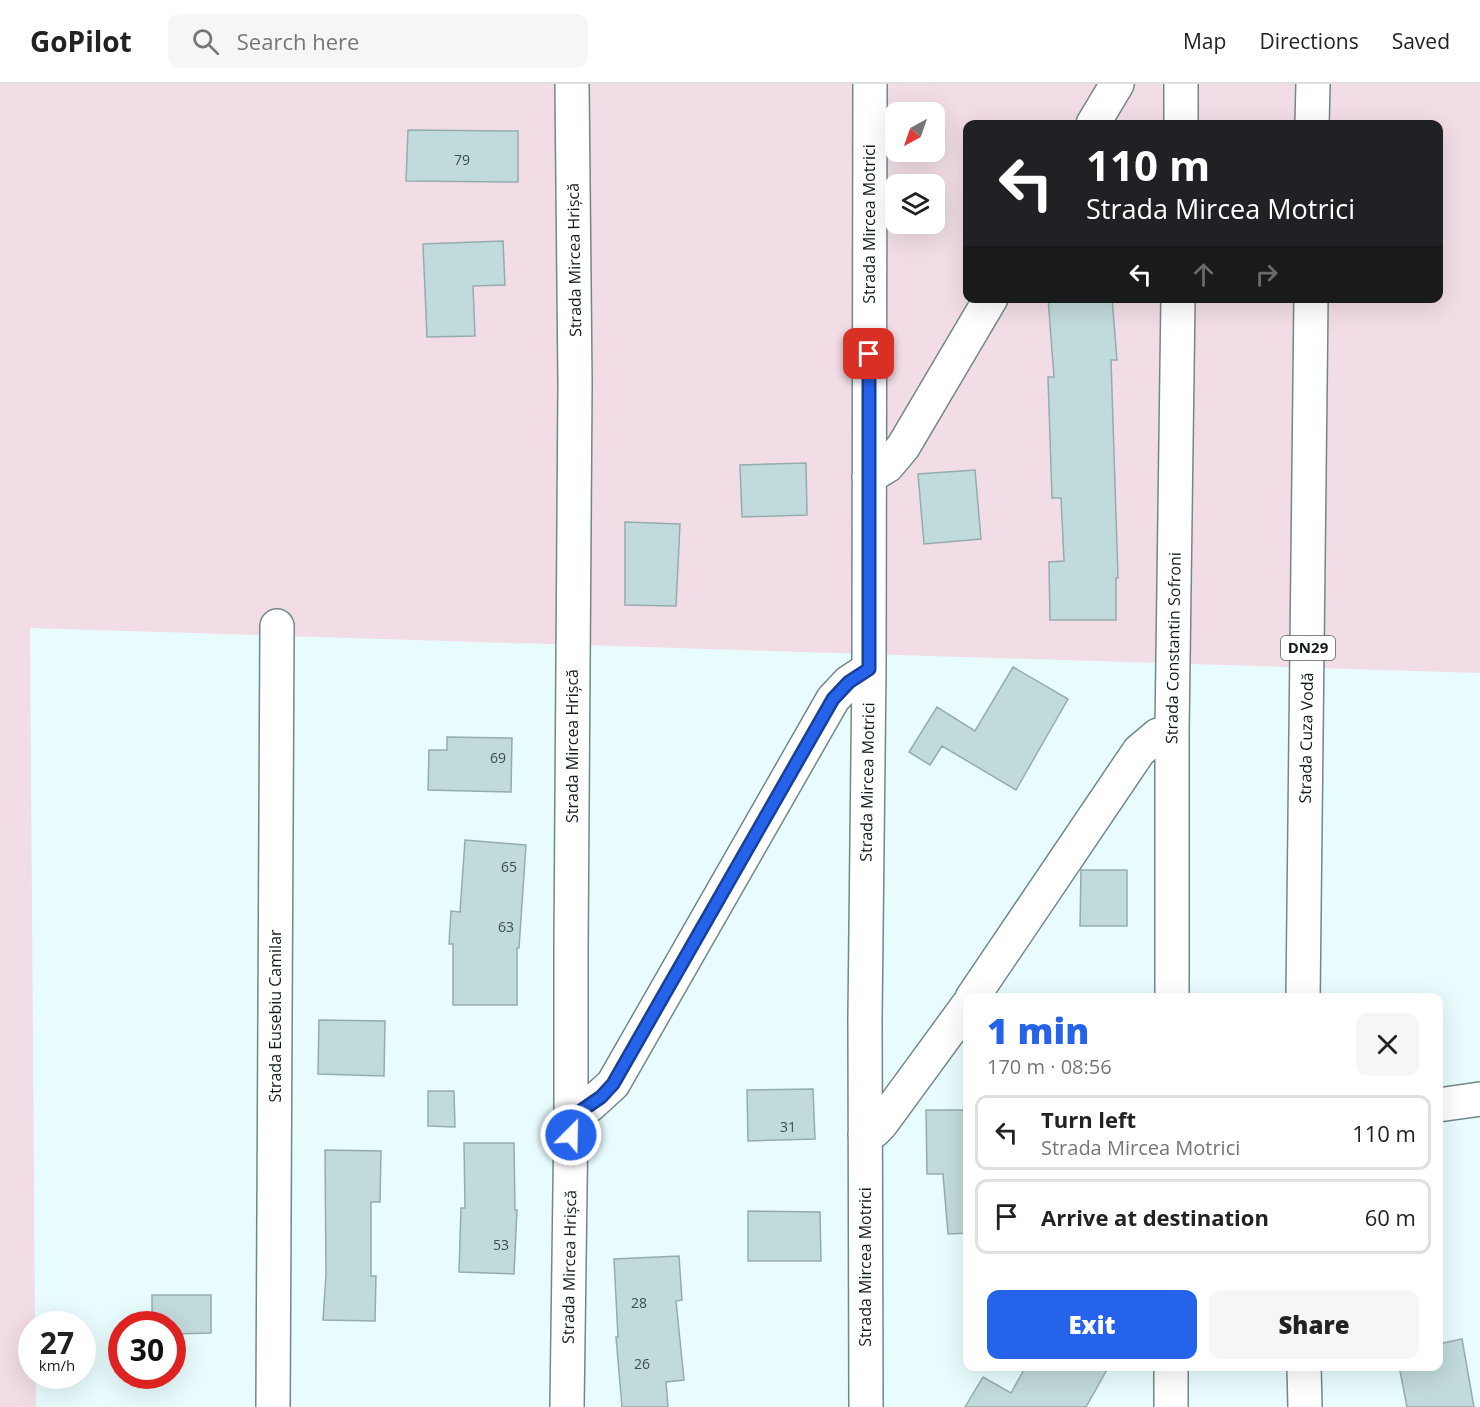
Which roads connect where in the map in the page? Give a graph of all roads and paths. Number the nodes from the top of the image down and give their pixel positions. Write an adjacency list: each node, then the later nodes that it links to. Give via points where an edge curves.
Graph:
1 (572, 84): 22 (main road, Strada Mircea Hrișcă, via 576,384)
2 (870, 84): 12 (main road, Strada Mircea Motrici)
3 (1117, 84): 6 (main road)
4 (1181, 84): 7 (main road)
5 (1312, 84): 8 (main road)
6 (1095, 120)
7 (1181, 120)
8 (1312, 120)
9 (988, 303): 12 (main road, via 903,447)
10 (1178, 303): 15 (main road, Strada Constantin Sofroni)
11 (1311, 303): 18 (main road, Strada Cuza Vodă / DN29)
12 (869, 477): 14 (main road, Strada Mircea Motrici)
13 (276, 626): 26 (main road, Strada Eusebiu Camilar)
14 (869, 669): 22 (main road, via 833,699 613,1084); 23 (main road, Strada Mircea Motrici)
15 (1172, 730): 16 (main road, via 1149,741 1139,751); 17 (main road, Strada Constantin Sofroni)
16 (975, 993)
17 (1172, 993)
18 (1303, 993)
19 (963, 1012): 23 (main road, via 881,1124)
20 (1480, 1099): 21 (main road)
21 (1443, 1104)
22 (572, 1117): 27 (main road, Strada Mircea Hrișcă)
23 (865, 1135): 28 (main road, Strada Mircea Motrici)
24 (1171, 1371): 29 (main road)
25 (1304, 1371): 30 (main road)
26 (273, 1407)
27 (567, 1407)
28 (866, 1407)
29 (1171, 1407)
30 (1305, 1407)

